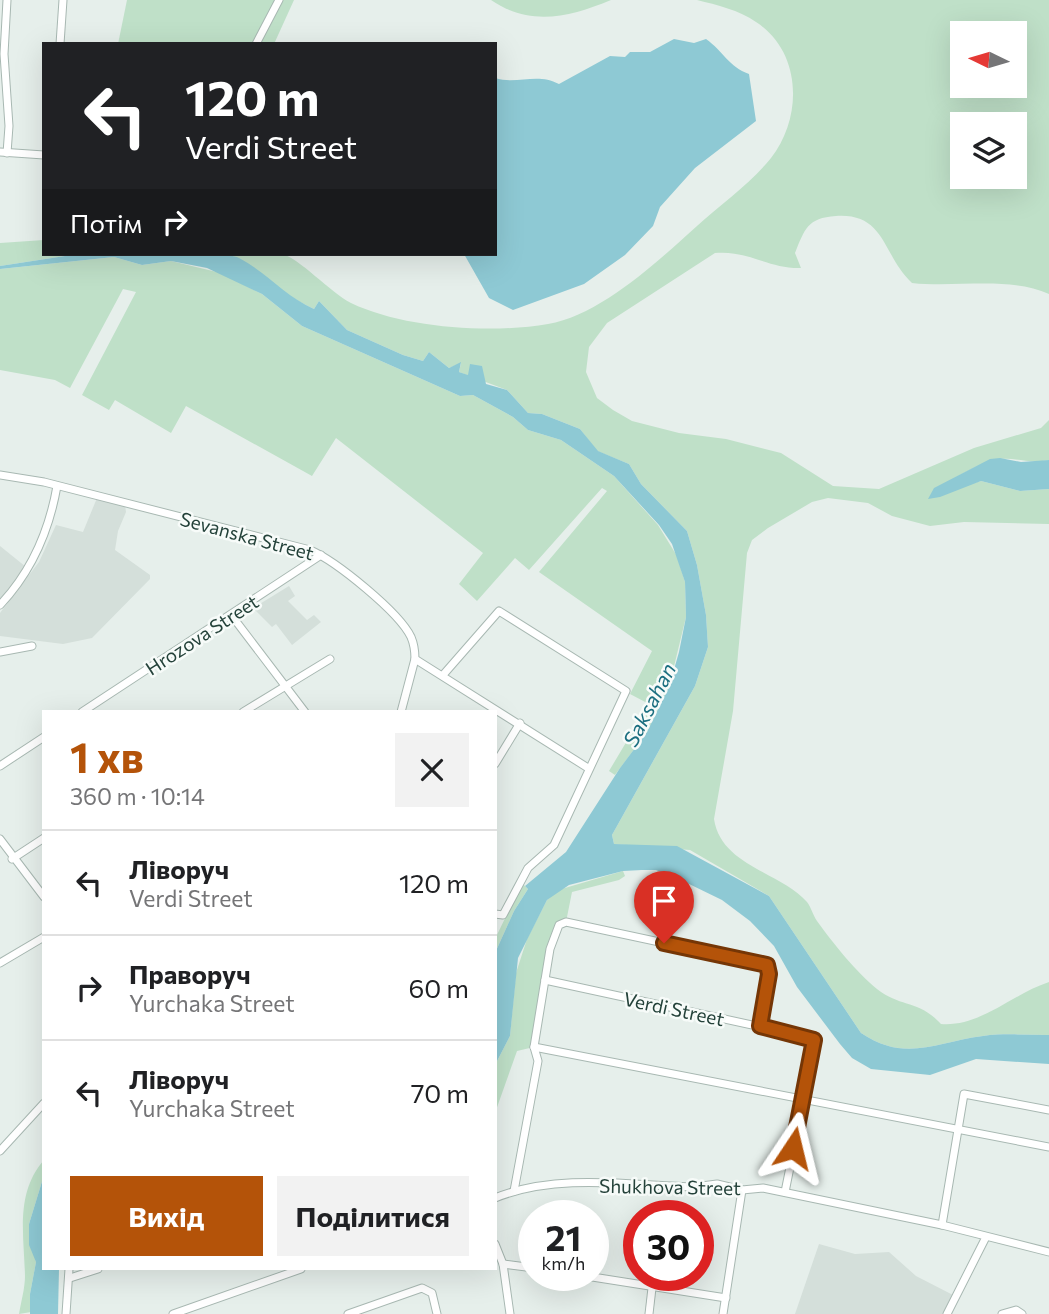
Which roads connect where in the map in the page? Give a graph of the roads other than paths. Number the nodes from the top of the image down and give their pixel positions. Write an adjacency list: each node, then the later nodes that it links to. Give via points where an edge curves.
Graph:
1 (7, 0): 6 (street, via 4,54 9,125)
2 (64, 0): 4 (street)
3 (279, 0): 5 (street)
4 (60, 42)
5 (257, 42)
6 (4, 152): 7 (street)
7 (42, 155)
8 (0, 475): 9 (street, Sevanska Street)
9 (57, 486): 10 (street, Sevanska Street); 11 (street, via 36,556)
10 (321, 555): 12 (street, Hrozova Street); 16 (street, Sevanska Street, via 398,620 412,639)
11 (0, 605)
12 (232, 616): 18 (street); 19 (street, Hrozova Street)
13 (32, 646): 14 (street)
14 (0, 652)
15 (330, 659): 18 (street)
16 (415, 659): 17 (street); 22 (street)
17 (443, 675): 23 (street); 27 (street, via 499,611 625,690)
18 (286, 688): 20 (street); 21 (street)
19 (85, 710)
20 (247, 710)
21 (303, 710)
22 (402, 710)
23 (520, 723): 25 (street); 27 (street)
24 (42, 738): 26 (street)
25 (497, 761)
26 (0, 766)
27 (588, 768): 32 (street, via 554,845 528,868 503,915)
28 (0, 839): 30 (street)
29 (42, 839): 30 (street)
30 (12, 859): 31 (street)
31 (42, 895)
32 (497, 914)
33 (42, 938): 34 (street)
34 (0, 963)
35 (545, 980): 36 (street, Verdi Street); 36 (street, via 554,933 566,922 767,965); 37 (street)
36 (760, 1026): 38 (street, Verdi Street, via 814,1040)
37 (534, 1047): 38 (street); 45 (street, via 538,1060)
38 (801, 1101): 41 (street); 46 (street, Verdi Street)
39 (42, 1105): 43 (street)
40 (1049, 1110): 41 (street, via 964,1094)
41 (958, 1128): 42 (street); 48 (street)
42 (1049, 1147)
43 (0, 1152)
44 (742, 1190): 45 (street, Shukhova Street, via 711,1184 547,1185); 46 (street, Shukhova Street); 60 (street)
45 (514, 1191): 47 (street, Shukhova Street)
46 (785, 1192): 48 (street, Shukhova Street)
47 (497, 1197)
48 (942, 1225): 49 (street, Shukhova Street)
49 (986, 1237): 51 (street, Shukhova Street); 68 (street)
50 (497, 1249): 52 (street)
51 (1049, 1252)
52 (503, 1264): 53 (street); 65 (street)
53 (518, 1266)
54 (69, 1270): 57 (street)
55 (95, 1270): 57 (street)
56 (298, 1270): 62 (street)
57 (70, 1278): 61 (street)
58 (652, 1291): 66 (street)
59 (674, 1291): 60 (street)
60 (726, 1298): 67 (street)
61 (66, 1314)
62 (173, 1314)
63 (348, 1314): 64 (street, via 422,1288 432,1293)
64 (437, 1314)
65 (510, 1314)
66 (649, 1314)
67 (723, 1314)
68 (947, 1314)
69 (1002, 1314): 70 (street, via 1016,1310)
70 (1022, 1314)

